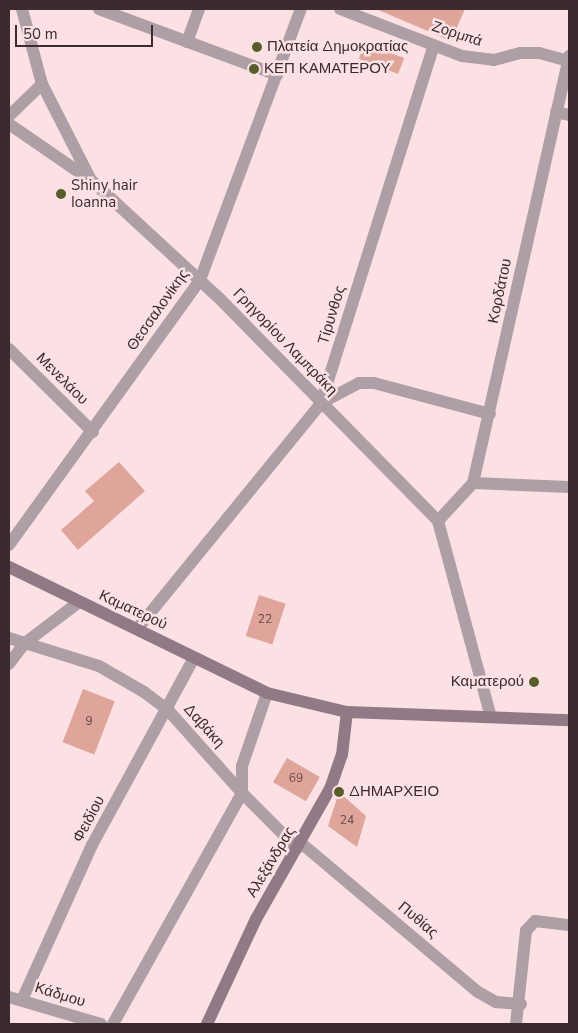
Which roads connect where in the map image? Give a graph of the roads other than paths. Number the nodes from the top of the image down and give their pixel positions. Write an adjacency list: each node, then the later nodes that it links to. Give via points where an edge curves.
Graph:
1 (22, 9): 10 (street, Γρηγορίου Λαμπράκη)
2 (99, 9): 6 (street)
3 (199, 9): 6 (street)
4 (300, 9): 9 (street, Θεσσαλονίκης)
5 (340, 9): 7 (street, Ζορμπά)
6 (187, 42): 9 (street)
7 (434, 45): 8 (street, Ζορμπά, via 482,60 539,53); 18 (street, Τίρυνθος)
8 (569, 59): 11 (street, Κορδάτου)
9 (277, 75): 16 (street, Θεσσαλονίκης)
10 (42, 84): 13 (street); 15 (street, Γρηγορίου Λαμπράκη)
11 (556, 112): 12 (street); 19 (street, Κορδάτου)
12 (569, 115)
13 (9, 116)
14 (9, 124): 15 (street)
15 (91, 180): 16 (street, Γρηγορίου Λαμπράκη)
16 (200, 280): 18 (street, Γρηγορίου Λαμπράκη); 20 (street, Θεσσαλονίκης)
17 (9, 349): 20 (street, Μενελάου)
18 (322, 403): 19 (street, via 359,383 374,383); 23 (street, Γρηγορίου Λαμπράκη); 27 (street, Τίρυνθος)
19 (490, 414): 21 (street, Κορδάτου)
20 (93, 432): 24 (street, Θεσσαλονίκης)
21 (473, 483): 22 (street); 23 (street, Κορδάτου)
22 (569, 487)
23 (438, 522): 35 (street, Γρηγορίου Λαμπράκη)
24 (9, 545)
25 (9, 567): 26 (street, Καματερού)
26 (79, 602): 27 (street, Καματερού); 29 (street)
27 (137, 629): 30 (street, Καματερού)
28 (9, 638): 29 (street, Δαβάκη)
29 (25, 643): 31 (street); 33 (street, Δαβάκη, via 117,674)
30 (194, 658): 32 (street, Καματερού); 33 (street, Φειδίου)
31 (9, 664)
32 (267, 693): 34 (street, Καματερού); 37 (street, via 242,766)
33 (168, 710): 37 (street, Δαβάκη); 41 (street, Φειδίου, via 92,845)
34 (346, 712): 35 (street, Καματερού); 38 (street, Αλεξάνδρας, via 342,755 330,789)
35 (491, 717): 36 (street, Καματερού)
36 (569, 720)
37 (242, 793): 38 (street, Δαβάκη); 44 (street)
38 (299, 846): 42 (street, Πυθίας, via 478,992 496,1002); 45 (street, Αλεξάνδρας, via 256,920)
39 (569, 925): 42 (street, via 535,921 526,931)
40 (9, 997): 41 (street, Κάδμου)
41 (22, 1000): 43 (street, Κάδμου)
42 (521, 1004): 46 (street)
43 (101, 1024)
44 (113, 1024)
45 (207, 1024)
46 (516, 1024)

